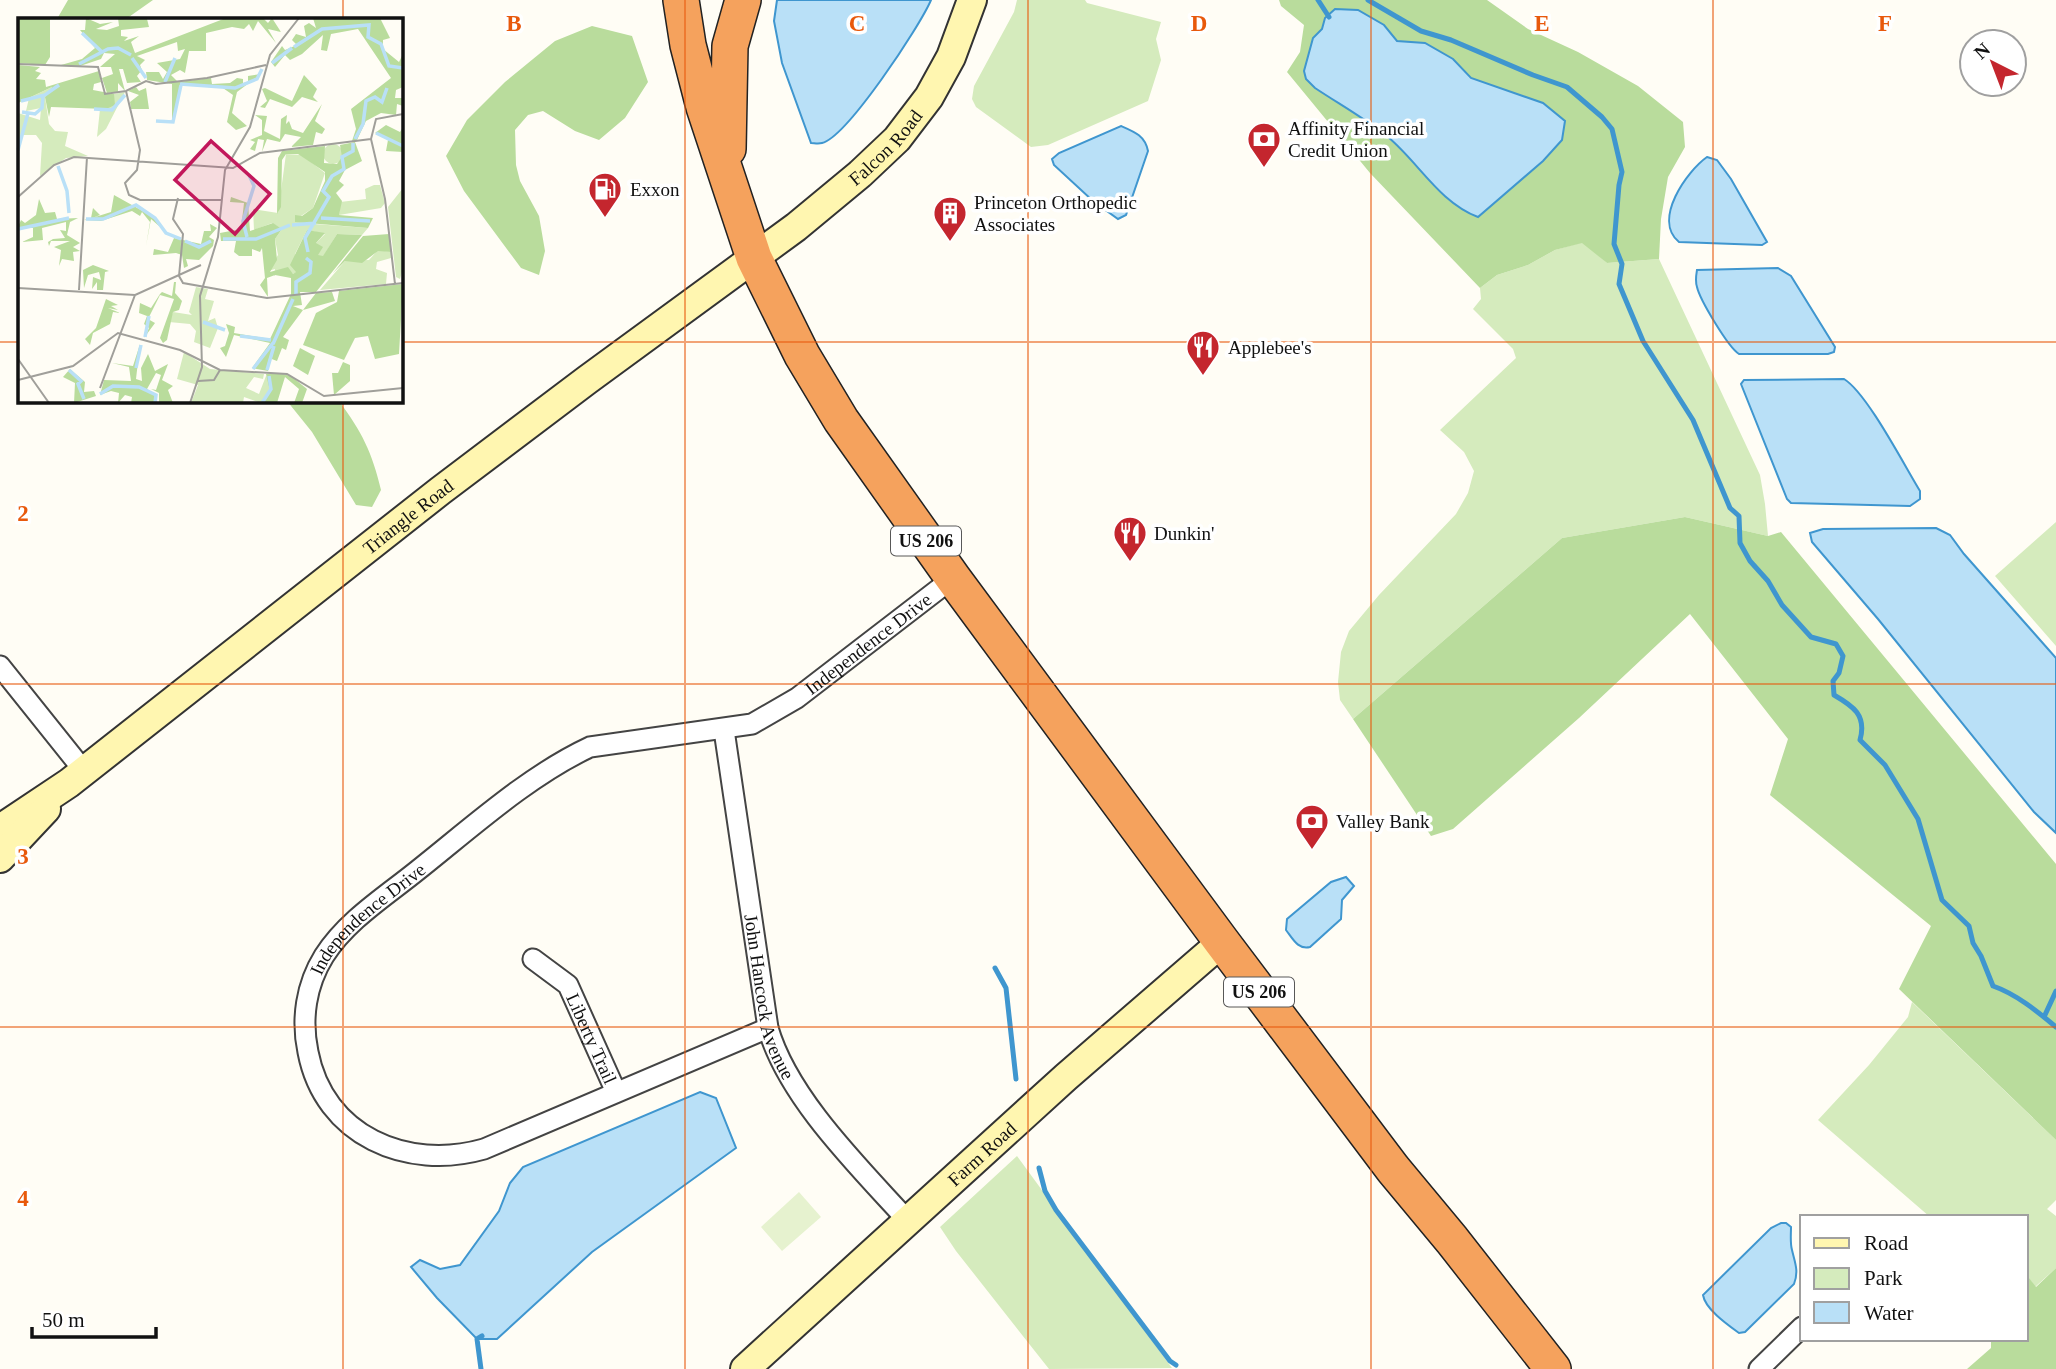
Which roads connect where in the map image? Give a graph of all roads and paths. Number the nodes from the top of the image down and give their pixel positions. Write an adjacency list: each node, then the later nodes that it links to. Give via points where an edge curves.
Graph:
1 (681, 0): 4 (highway, US 206, via 688,45)
2 (743, 0): 4 (highway, via 730,46)
3 (972, 0): 5 (street, Falcon Road, via 951,57 929,97 897,139)
4 (728, 184): 5 (highway, US 206)
5 (754, 258): 6 (highway, US 206, via 802,355 841,420); 9 (street, Triangle Road, via 440,491)
6 (953, 578): 8 (street, Independence Drive, via 776,713); 12 (highway, US 206)
7 (0, 666): 9 (street)
8 (724, 730): 14 (street, John Hancock Avenue); 15 (street, Independence Drive, via 590,747 565,758 354,921 314,974 304,1018 310,1066 322,1092 349,1125 368,1138 418,1155 464,1154)
9 (76, 777): 10 (street, Triangle Road); 11 (street, Triangle Road)
10 (0, 829)
11 (0, 858)
12 (1222, 942): 16 (highway, US 206); 17 (street, Farm Road)
13 (533, 959): 15 (street, Liberty Trail, via 568,985)
14 (768, 1028): 15 (street, Independence Drive); 17 (street, John Hancock Avenue, via 785,1067 838,1144)
15 (616, 1092)
16 (1393, 1169): 20 (highway, US 206); 21 (highway, US 206)
17 (908, 1222): 19 (street, Farm Road)
18 (1800, 1329): 22 (street)
19 (745, 1369)
20 (1527, 1369)
21 (1553, 1369)
22 (1759, 1369)

